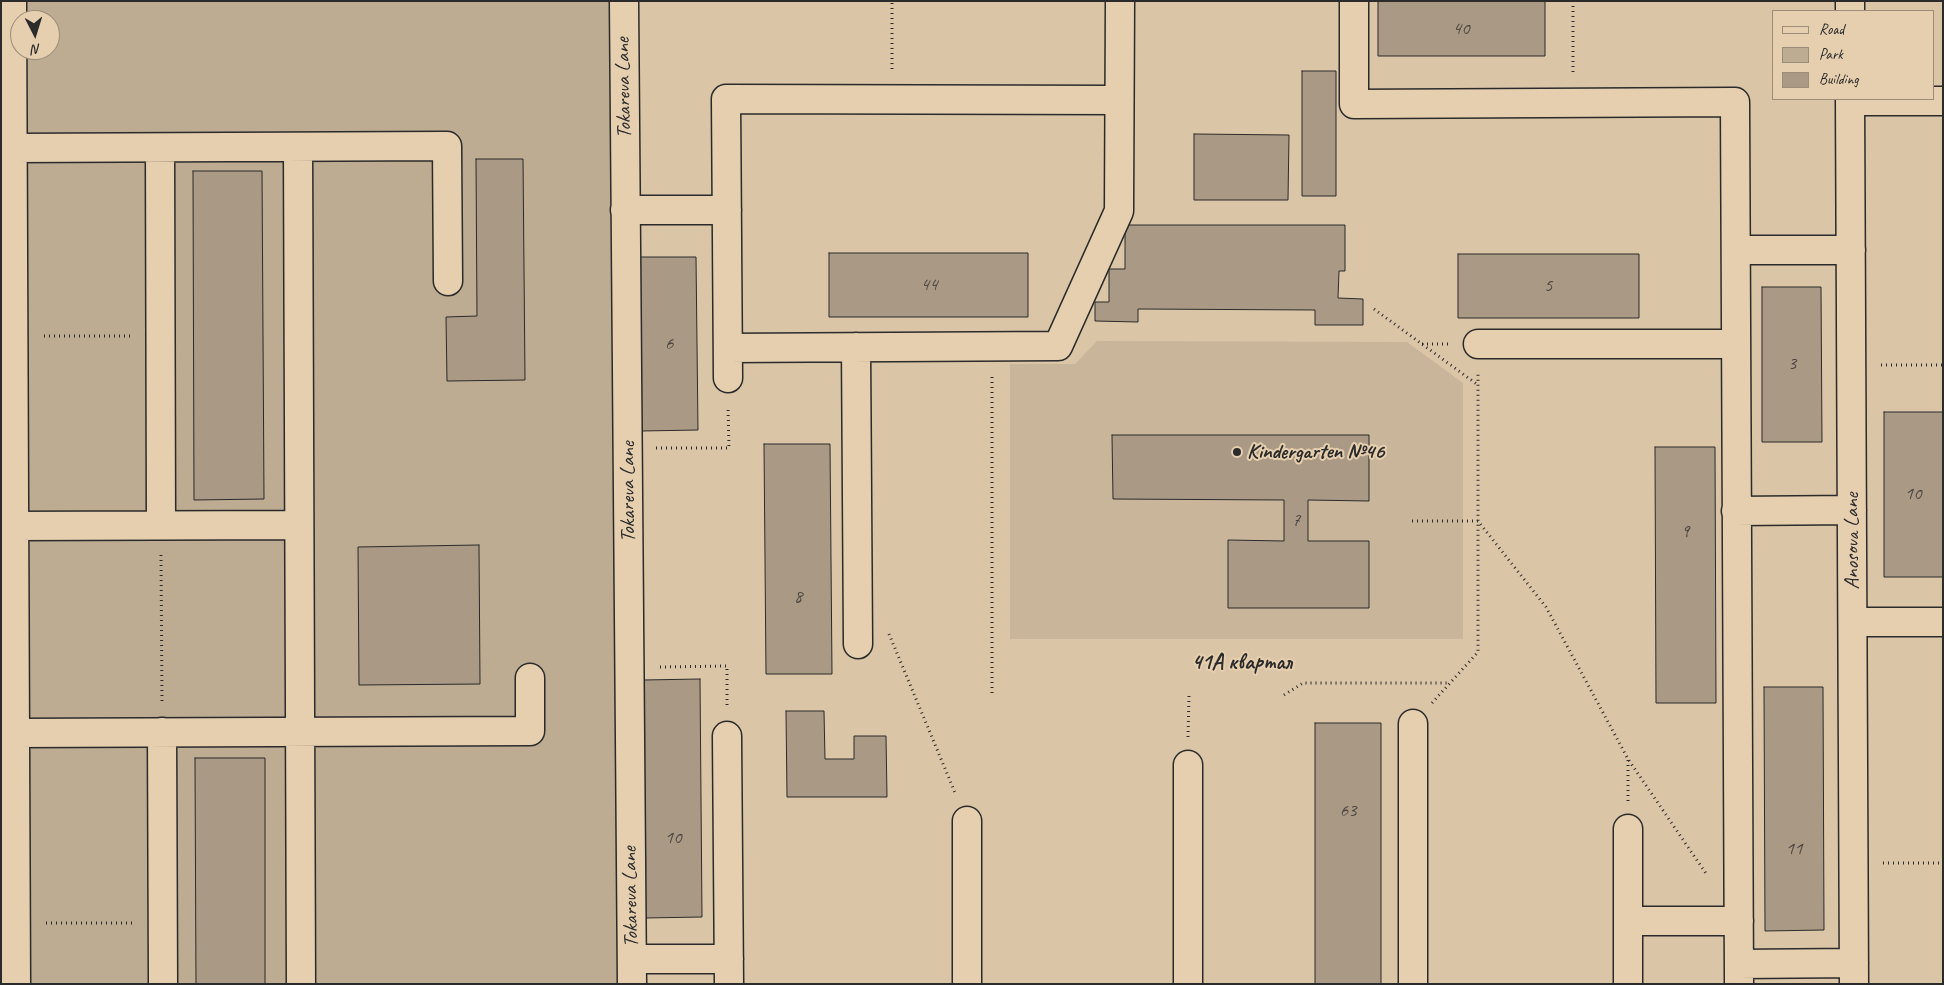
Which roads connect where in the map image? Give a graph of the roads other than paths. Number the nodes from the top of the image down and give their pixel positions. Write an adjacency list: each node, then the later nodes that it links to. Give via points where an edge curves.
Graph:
1 (12, 1): 9 (street)
2 (624, 1): 11 (street, Tokareva Lane)
3 (1120, 1): 5 (street)
4 (1354, 1): 13 (street, via 1354,104 1735,102)
5 (1120, 100): 12 (street, via 726,99); 18 (street, via 1119,212 1058,346)
6 (1850, 100): 7 (street); 14 (street, Anosova Lane)
7 (1943, 102)
8 (298, 147): 10 (street); 15 (street, via 447,146); 24 (street)
9 (13, 148): 10 (street); 25 (street)
10 (160, 148): 23 (street)
11 (625, 210): 12 (street); 41 (street, Tokareva Lane)
12 (727, 210): 19 (street)
13 (1736, 250): 14 (street); 17 (street)
14 (1851, 250): 21 (street, Anosova Lane)
15 (448, 281)
16 (1478, 344): 17 (street)
17 (1736, 344): 22 (street)
18 (856, 347): 19 (street); 28 (street)
19 (728, 348): 20 (street)
20 (728, 378)
21 (1852, 510): 22 (street); 26 (street, Anosova Lane)
22 (1736, 511): 39 (street)
23 (161, 525): 24 (street); 25 (street)
24 (299, 525): 32 (street)
25 (14, 526): 33 (street)
26 (1853, 622): 27 (street); 42 (street, Anosova Lane)
27 (1943, 622)
28 (858, 644)
29 (530, 678): 32 (street, via 530,731)
30 (1413, 724): 49 (street)
31 (162, 732): 32 (street); 33 (street); 45 (street)
32 (300, 732): 46 (street)
33 (15, 733): 44 (street)
34 (727, 736): 40 (street)
35 (1188, 765): 48 (street)
36 (967, 820): 47 (street)
37 (1628, 829): 38 (street)
38 (1628, 921): 39 (street); 50 (street)
39 (1738, 921): 43 (street)
40 (729, 971): 41 (street)
41 (632, 972)
42 (1854, 973): 43 (street)
43 (1739, 974)
44 (16, 984)
45 (163, 984)
46 (301, 984)
47 (967, 984)
48 (1188, 984)
49 (1413, 984)
50 (1628, 984)

